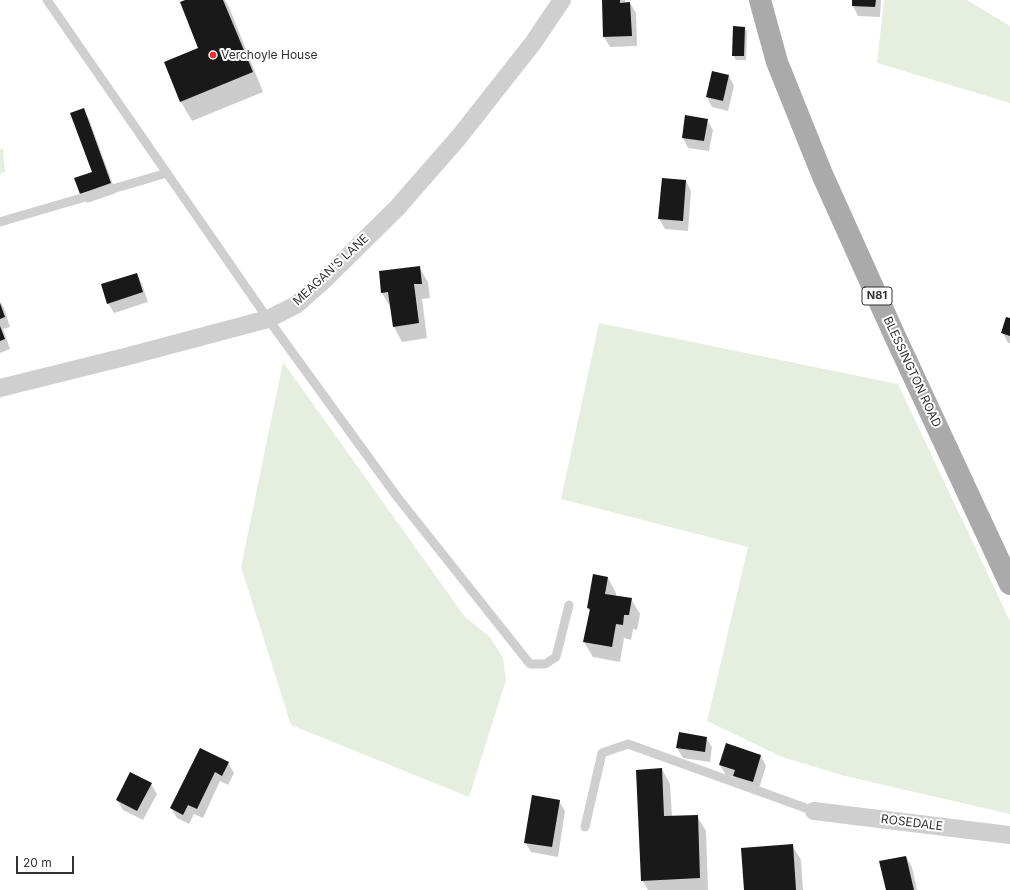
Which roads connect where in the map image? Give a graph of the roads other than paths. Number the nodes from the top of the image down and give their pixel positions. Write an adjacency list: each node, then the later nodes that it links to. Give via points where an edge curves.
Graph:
1 (47, 0): 4 (lane)
2 (562, 0): 6 (street, MEAGAN'S LANE, via 459,137 397,208 296,305)
3 (760, 0): 8 (main road, BLESSINGTON ROAD / N81, via 778,62 822,174)
4 (167, 173): 5 (lane); 6 (lane)
5 (0, 222)
6 (268, 319): 7 (street, MEAGAN'S LANE, via 125,358); 9 (lane, via 398,498 530,664 545,664 556,657)
7 (0, 388)
8 (1010, 584)
9 (569, 605)
10 (814, 811): 11 (lane, via 628,744 602,753); 12 (street, ROSEDALE)
11 (585, 827)
12 (1010, 834)

